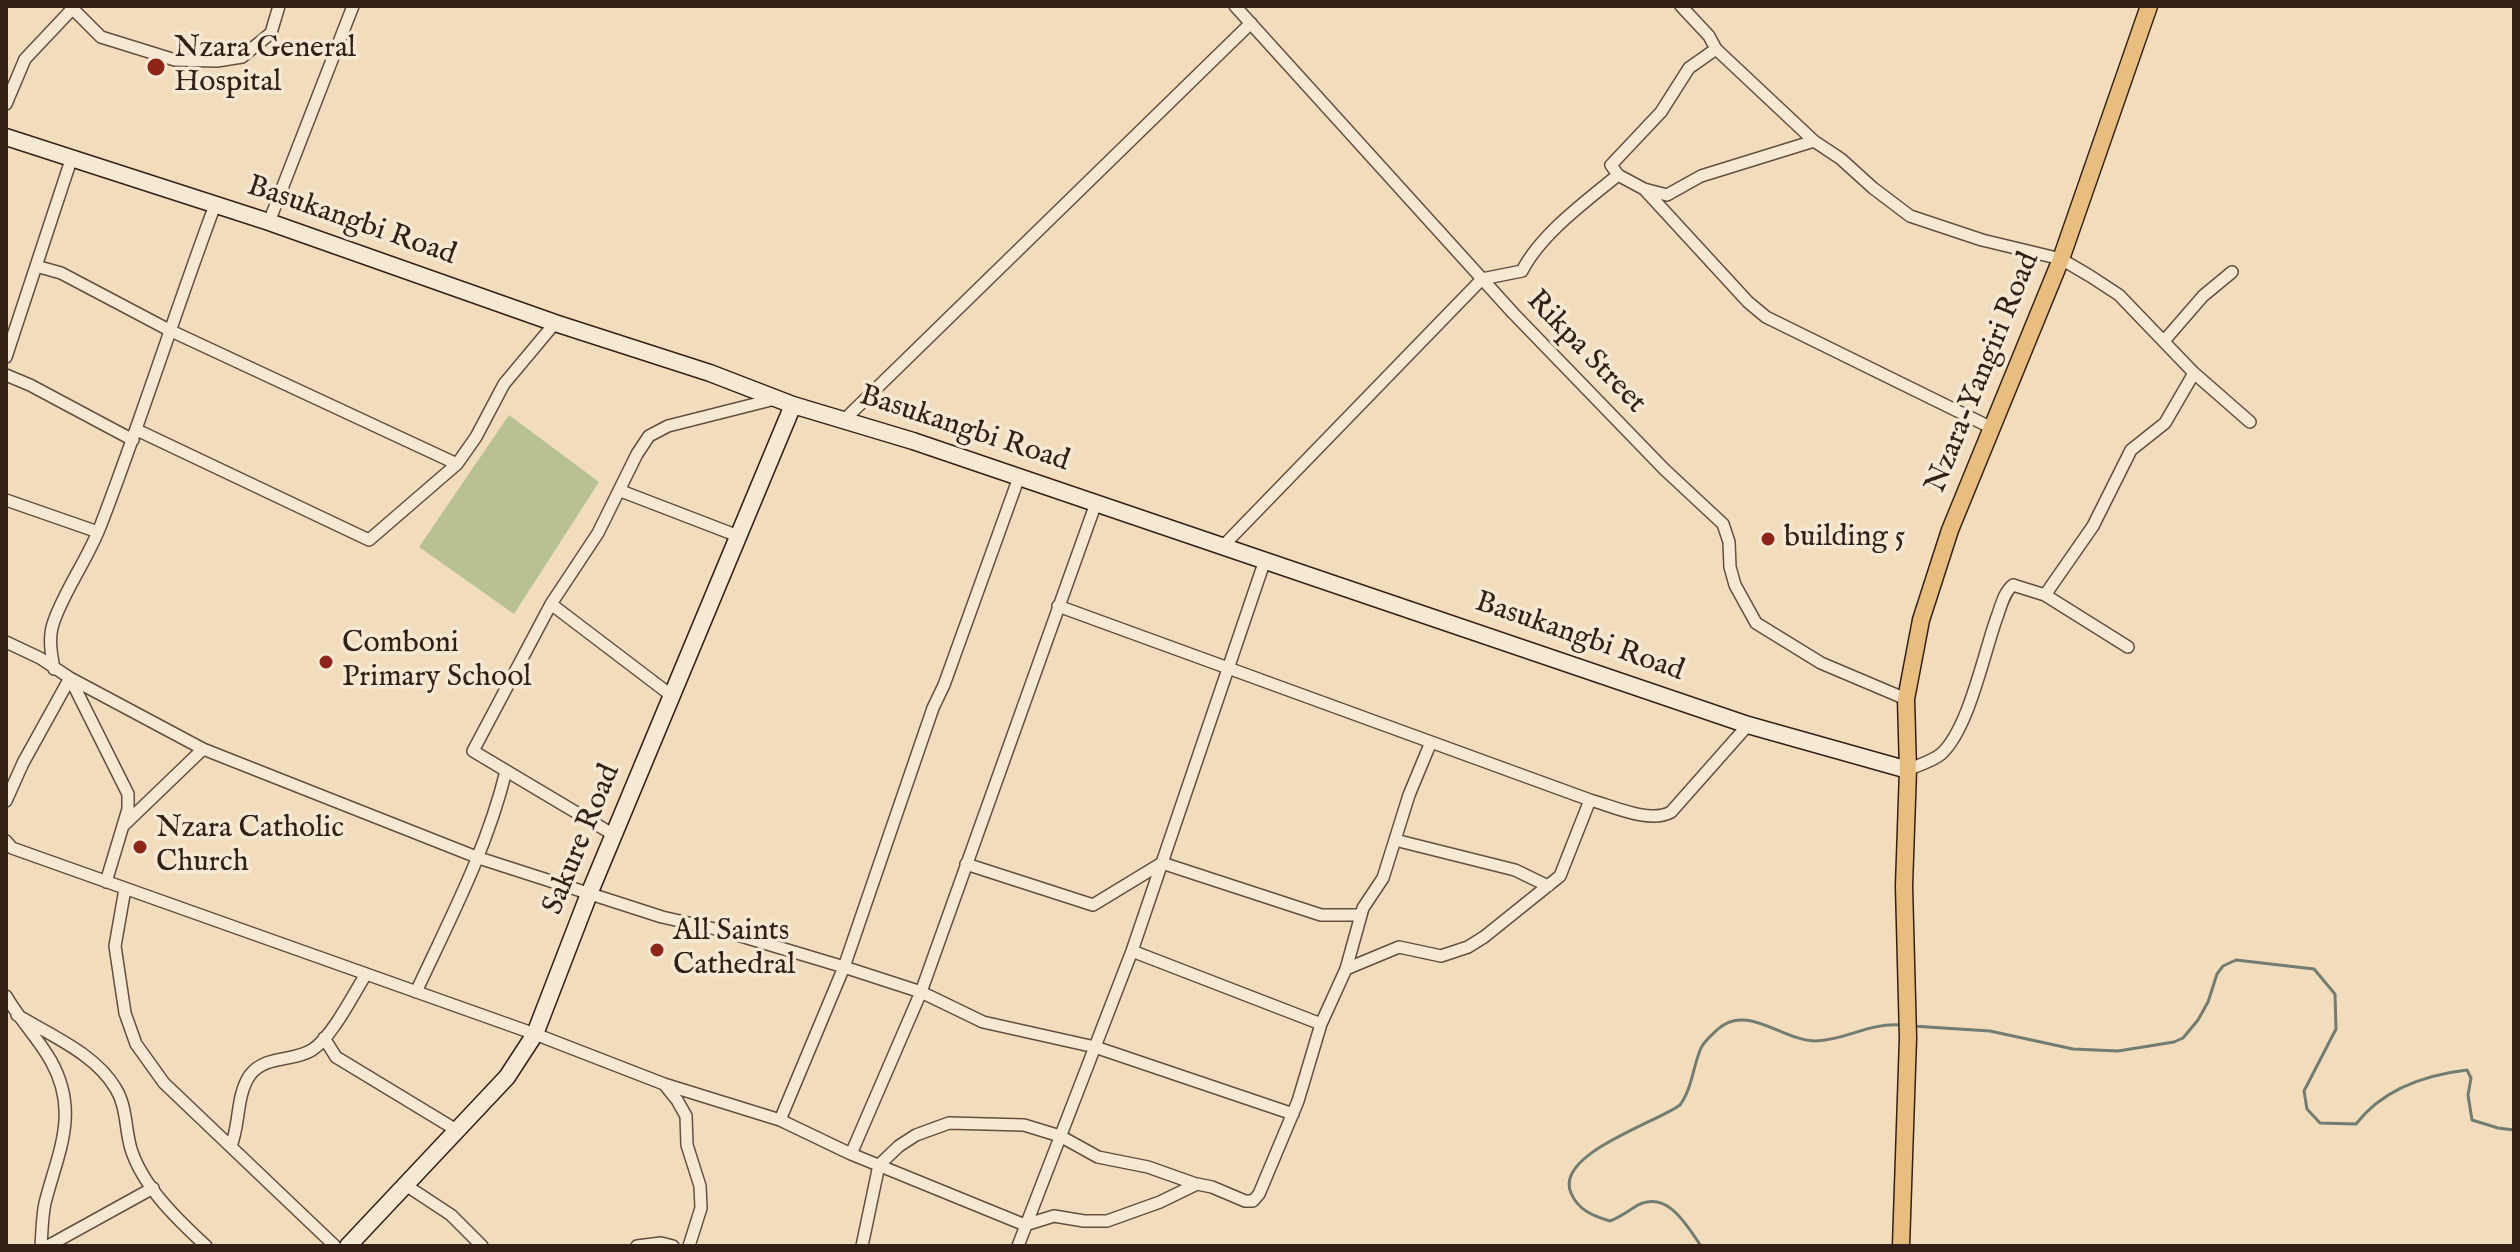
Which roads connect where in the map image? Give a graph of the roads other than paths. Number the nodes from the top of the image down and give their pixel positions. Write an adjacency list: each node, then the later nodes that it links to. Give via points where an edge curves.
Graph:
1 (279, 6): 6 (street, via 271,33 242,57 217,61 175,60 101,37)
2 (353, 6): 16 (street)
3 (1235, 6): 7 (street, Rikpa Street)
4 (1681, 6): 8 (street)
5 (2149, 6): 17 (main road, Nzara-Yangiri Road)
6 (72, 7): 9 (street, via 25,59)
7 (1251, 23): 20 (street, Rikpa Street); 29 (street)
8 (1716, 49): 11 (street); 13 (street, via 1689,68 1661,112 1611,165)
9 (6, 104)
10 (6, 137): 12 (street, Basukangbi Road)
11 (1814, 141): 14 (street, via 1701,176 1667,195); 17 (street, via 1910,216)
12 (72, 157): 15 (street, Basukangbi Road); 18 (street)
13 (1618, 175): 14 (street); 20 (street, via 1530,255 1522,271)
14 (1644, 189): 31 (street, via 1766,317)
15 (215, 205): 16 (street, Basukangbi Road); 22 (street)
16 (269, 222): 21 (street, Basukangbi Road)
17 (2061, 259): 23 (street, via 2119,295); 31 (main road, Nzara-Yangiri Road)
18 (36, 266): 22 (street, via 61,273); 24 (street)
19 (2232, 272): 23 (street)
20 (1482, 279): 40 (street); 51 (street, Rikpa Street, via 1723,524 1735,585 1756,623 1821,663)
21 (555, 323): 27 (street, Basukangbi Road); 33 (street, via 504,384)
22 (169, 330): 32 (street); 33 (street)
23 (2164, 341): 25 (street)
24 (6, 357)
25 (2194, 373): 30 (street); 42 (street, via 2165,423 2131,450 2093,526)
26 (6, 375): 32 (street)
27 (776, 399): 28 (street, Basukangbi Road); 35 (street, via 668,426 649,436)
28 (793, 405): 29 (street, Basukangbi Road); 39 (street, Sakure Road)
29 (844, 420): 34 (street, Basukangbi Road)
30 (2250, 422)
31 (1992, 428): 51 (main road, Nzara-Yangiri Road, via 1950,530 1921,620)
32 (135, 435): 33 (street, via 369,540); 38 (street)
33 (457, 464)
34 (1019, 477): 37 (street, Basukangbi Road); 72 (street)
35 (621, 491): 39 (street); 43 (street)
36 (6, 500): 38 (street)
37 (1096, 503): 40 (street, Basukangbi Road); 44 (street)
38 (98, 532): 47 (street, via 54,621 49,640)
39 (738, 536): 50 (street, Sakure Road)
40 (1223, 546): 41 (street, Basukangbi Road)
41 (1265, 560): 48 (street); 52 (street, Basukangbi Road)
42 (2045, 595): 46 (street); 55 (street, via 2020,585 2009,587 1955,734 1940,756)
43 (551, 604): 50 (street); 56 (street, via 473,751)
44 (1058, 606): 48 (street); 65 (street)
45 (6, 642): 47 (street)
46 (2128, 647)
47 (54, 669): 49 (street)
48 (1229, 670): 53 (street); 64 (street)
49 (70, 678): 54 (street); 58 (street); 59 (street, via 128,794)
50 (672, 696): 60 (street, Sakure Road)
51 (1906, 699): 55 (main road, Nzara-Yangiri Road)
52 (1748, 725): 55 (street, Basukangbi Road); 57 (street, via 1663,816)
53 (1431, 742): 57 (street); 61 (street)
54 (203, 749): 59 (street); 63 (street)
55 (1908, 770): 106 (main road, Nzara-Yangiri Road)
56 (506, 771): 60 (street); 63 (street)
57 (1590, 800): 67 (street, via 1564,869)
58 (6, 801)
59 (122, 827): 66 (street)
60 (614, 835): 69 (street, Sakure Road)
61 (1395, 840): 67 (street, via 1515,870); 70 (street, via 1383,878)
62 (6, 841): 66 (street, via 12,848)
63 (479, 858): 69 (street); 75 (street)
64 (1162, 863): 65 (street, via 1093,905); 70 (street, via 1321,915); 71 (street)
65 (966, 864): 76 (street)
66 (106, 882): 68 (street)
67 (1548, 886): 73 (street, via 1468,947 1441,956 1399,947)
68 (125, 889): 74 (street); 88 (street, via 115,946 125,1013 136,1044 164,1083)
69 (589, 894): 72 (street); 80 (street, Sakure Road)
70 (1361, 915): 73 (street)
71 (1132, 951): 79 (street); 82 (street)
72 (844, 967): 76 (street); 85 (street)
73 (1346, 969): 79 (street)
74 (366, 974): 75 (street); 81 (street)
75 (416, 992): 80 (street)
76 (921, 992): 82 (street, via 983,1022); 89 (street)
77 (6, 996): 78 (street)
78 (17, 1015): 93 (street, via 76,1050 110,1080 124,1109 131,1149); 95 (street, via 51,1062 66,1098 62,1147 44,1207)
79 (1321, 1024): 84 (street)
80 (535, 1034): 83 (street); 86 (street, Sakure Road, via 507,1077)
81 (324, 1038): 86 (street, via 336,1057); 88 (street, via 293,1058 270,1061 248,1078)
82 (1095, 1047): 84 (street); 87 (street)
83 (664, 1084): 85 (street); 103 (street, via 686,1116 687,1145 700,1186 701,1208)
84 (1293, 1114): 91 (street, via 1253,1201)
85 (780, 1120): 89 (street)
86 (458, 1131): 92 (street, Sakure Road)
87 (1060, 1136): 90 (street, via 1024,1125 949,1123 916,1135); 91 (street, via 1098,1157); 94 (street)
88 (231, 1146): 98 (street)
89 (851, 1154): 90 (street)
90 (879, 1165): 94 (street); 104 (street)
91 (1197, 1184): 94 (street, via 1107,1221 1054,1216)
92 (407, 1186): 99 (street, Sakure Road); 100 (street, via 451,1215)
93 (153, 1188): 96 (street); 97 (street)
94 (1025, 1225): 105 (street)
95 (41, 1246)
96 (48, 1246)
97 (206, 1246)
98 (335, 1246)
99 (348, 1246)
100 (482, 1246)
101 (637, 1246): 102 (street)
102 (673, 1246)
103 (689, 1246)
104 (862, 1246)
105 (1018, 1246)
106 (1901, 1246)

